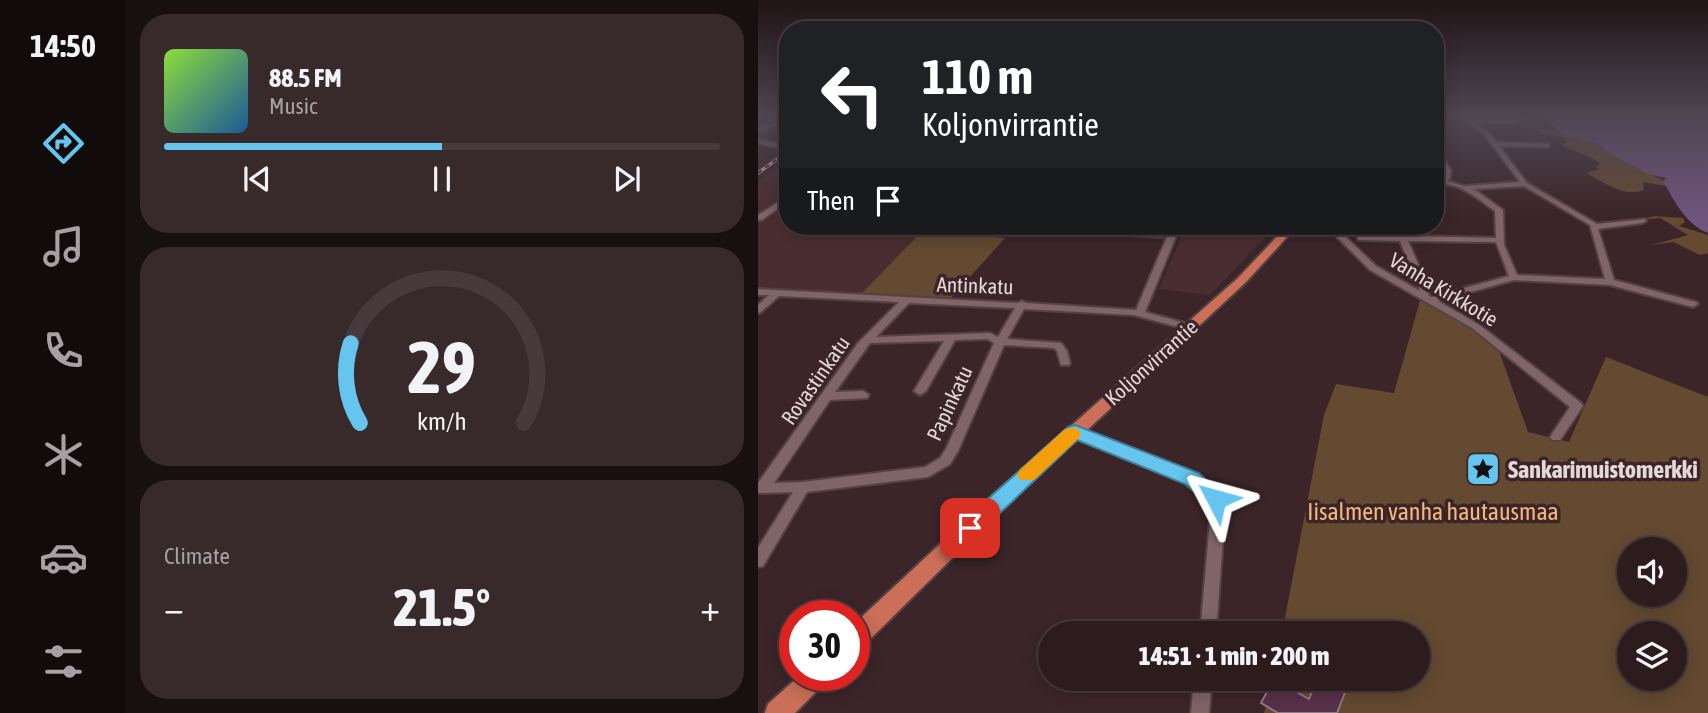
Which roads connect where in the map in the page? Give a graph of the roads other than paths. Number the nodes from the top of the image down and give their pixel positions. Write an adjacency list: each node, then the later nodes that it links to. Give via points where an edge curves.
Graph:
1 (1498, 149): 3 (street)
2 (1444, 183): 4 (street)
3 (1525, 184): 4 (street); 8 (street)
4 (1468, 188): 15 (street, via 1499,210)
5 (779, 204): 6 (street)
6 (759, 218)
7 (1642, 221): 8 (street)
8 (1595, 227): 17 (street)
9 (1172, 235): 25 (street)
10 (1285, 235): 26 (main road, Koljonvirrantie, via 1268,256)
11 (1339, 235): 20 (street, Vanha Kirkkotie, via 1373,268)
12 (1401, 235): 14 (street)
13 (1361, 238): 14 (street)
14 (1403, 239): 15 (street); 20 (street)
15 (1499, 240): 16 (street)
16 (1514, 277): 17 (street); 20 (street)
17 (1610, 282): 23 (street)
18 (758, 292): 19 (street, Antinkatu)
19 (777, 293): 21 (street, Antinkatu); 24 (street)
20 (1427, 298): 35 (street, Vanha Kirkkotie, via 1475,326 1577,406)
21 (906, 301): 22 (street, Antinkatu); 28 (street, Rovastinkatu)
22 (1022, 304): 25 (street, Antinkatu); 29 (street, Papinkatu)
23 (1693, 304)
24 (758, 310)
25 (1140, 312): 26 (street, Antinkatu)
26 (1189, 327): 34 (main road, Koljonvirrantie)
27 (950, 338): 28 (street); 29 (street, via 990,336); 31 (street)
28 (868, 340): 33 (street, Rovastinkatu)
29 (1000, 342): 30 (street, via 1057,345); 36 (street, Papinkatu, via 952,451 938,467)
30 (1065, 363)
31 (920, 391)
32 (863, 395): 33 (street)
33 (827, 396): 37 (street, Rovastinkatu)
34 (1075, 431): 39 (street, via 1192,479 1215,495 1218,509); 40 (main road, Koljonvirrantie)
35 (1556, 437)
36 (803, 487): 37 (street, Papinkatu); 38 (street)
37 (760, 488)
38 (758, 561)
39 (1209, 621)
40 (870, 624)
41 (800, 691): 43 (main road)
42 (1202, 691): 44 (street)
43 (777, 713)
44 (1200, 713)

